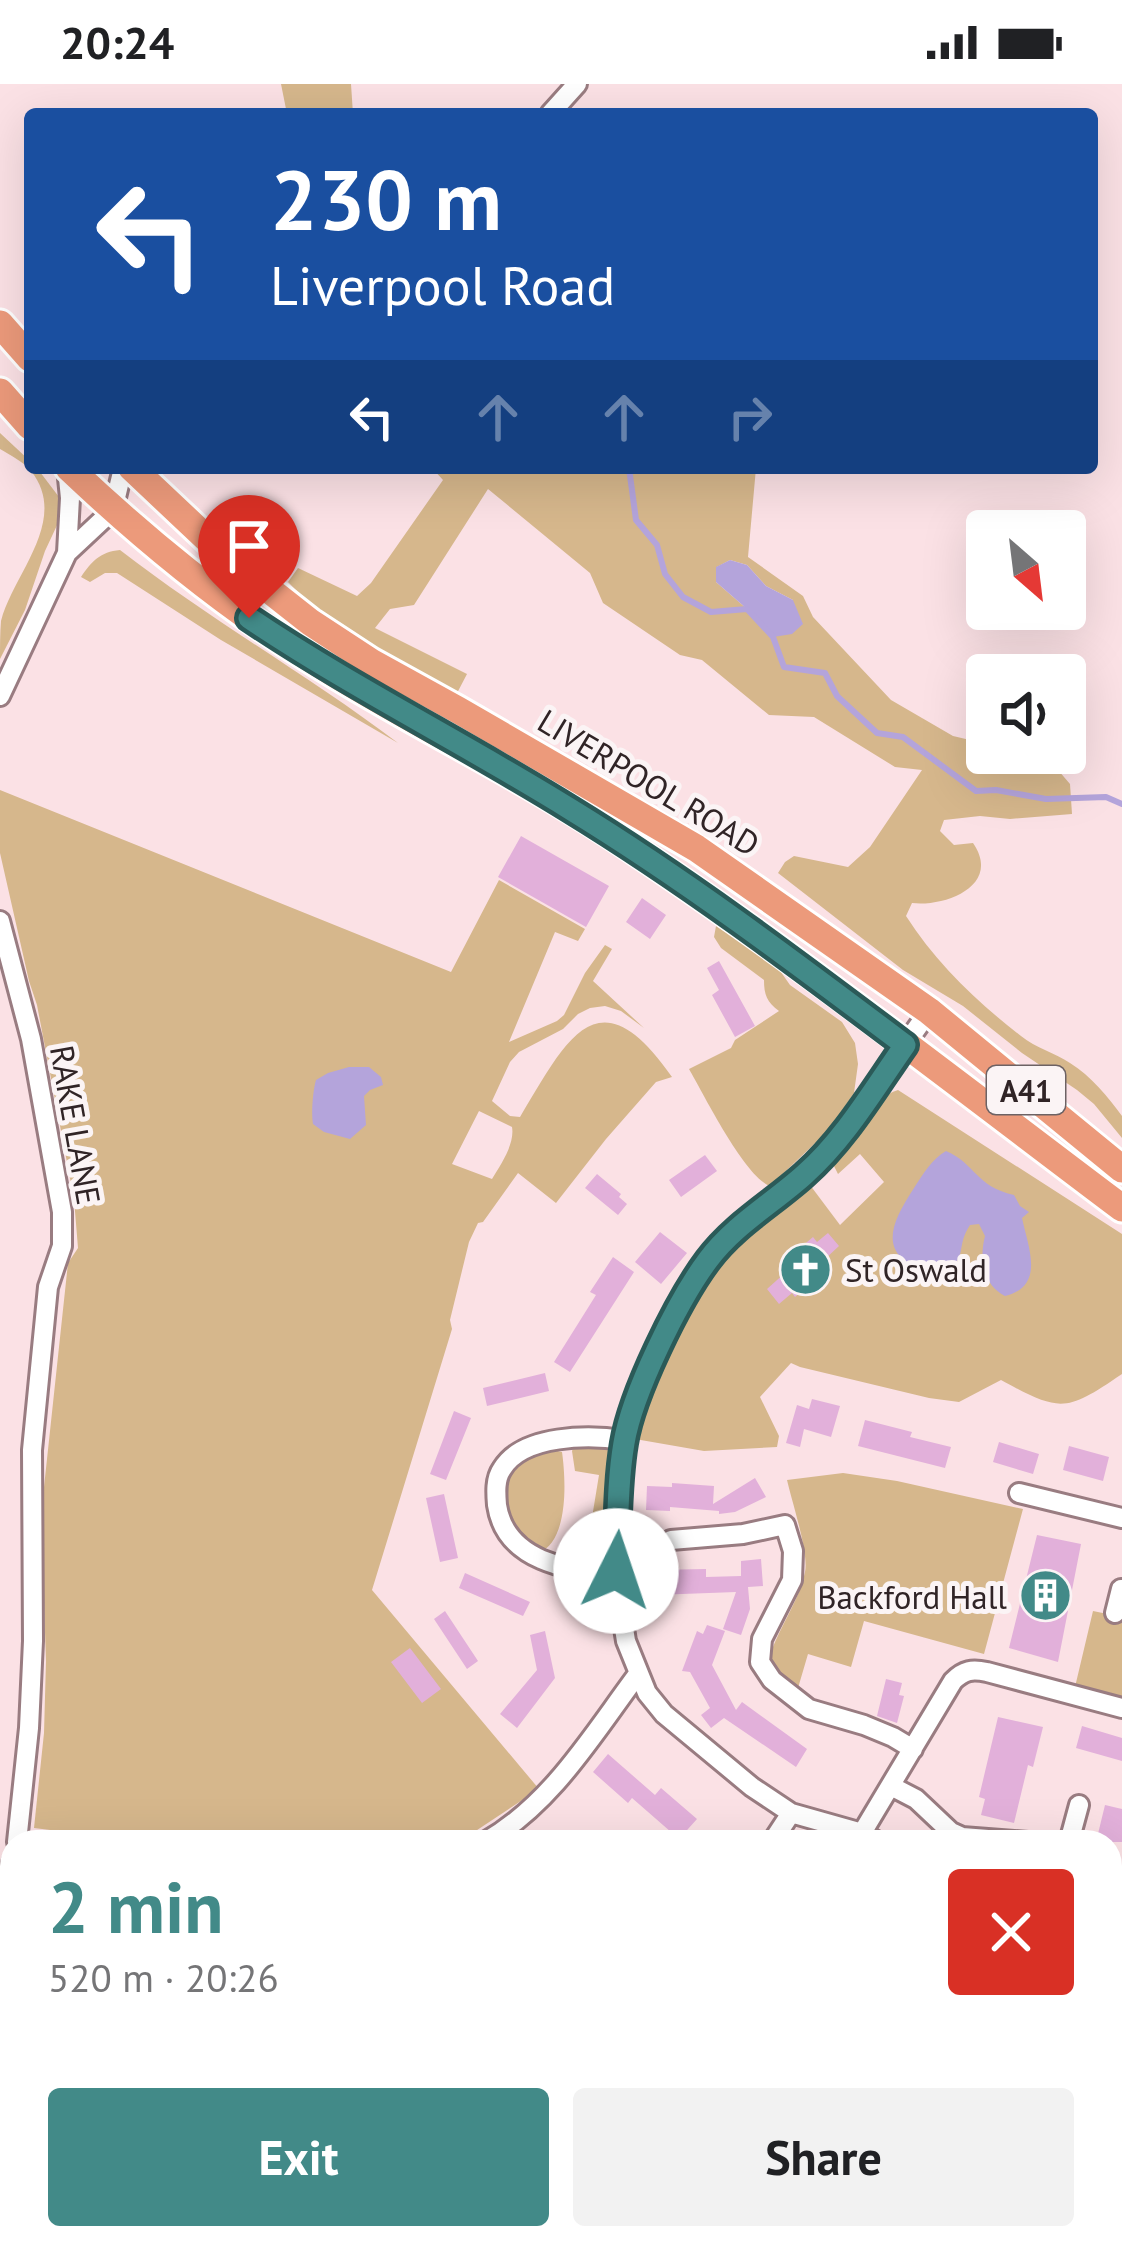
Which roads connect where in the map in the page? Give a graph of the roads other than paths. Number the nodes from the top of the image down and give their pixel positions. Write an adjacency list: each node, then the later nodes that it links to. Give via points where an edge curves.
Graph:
1 (577, 84): 2 (street)
2 (555, 108)
3 (0, 324): 4 (highway)
4 (24, 351)
5 (0, 392): 6 (highway)
6 (24, 419)
7 (69, 474): 12 (street)
8 (75, 474): 11 (highway, LIVERPOOL ROAD / A41)
9 (126, 474): 11 (street)
10 (158, 479): 15 (highway, LIVERPOOL ROAD / A41, via 220,551 310,622 697,848)
11 (113, 510): 12 (street); 16 (highway, LIVERPOOL ROAD / A41, via 249,618 610,834)
12 (67, 553): 13 (street)
13 (0, 696)
14 (0, 921): 32 (street, RAKE LANE, via 62,1212 32,1450 33,1641)
15 (929, 1010): 16 (street); 17 (highway, LIVERPOOL ROAD / A41)
16 (905, 1045): 18 (highway, LIVERPOOL ROAD / A41); 19 (street, via 832,1148 710,1257 646,1377)
17 (1122, 1169)
18 (1122, 1208)
19 (624, 1440): 23 (street); 23 (street, via 581,1437 532,1447 512,1456 496,1488 512,1542 583,1572)
20 (1019, 1493): 21 (street)
21 (1122, 1519)
22 (671, 1540): 28 (street, via 785,1525 792,1580 762,1640 760,1662 809,1709)
23 (616, 1571): 26 (street)
24 (1122, 1587): 25 (street)
25 (1115, 1613)
26 (638, 1674): 31 (street, via 664,1714); 33 (street, via 546,1796)
27 (1122, 1708): 28 (street, via 962,1672)
28 (913, 1749): 29 (street)
29 (891, 1786): 36 (street); 37 (street)
30 (1079, 1804): 38 (street)
31 (791, 1813): 34 (street); 35 (street)
32 (17, 1830)
33 (501, 1830)
34 (780, 1830)
35 (845, 1830)
36 (873, 1830)
37 (949, 1830)
38 (1072, 1830)

